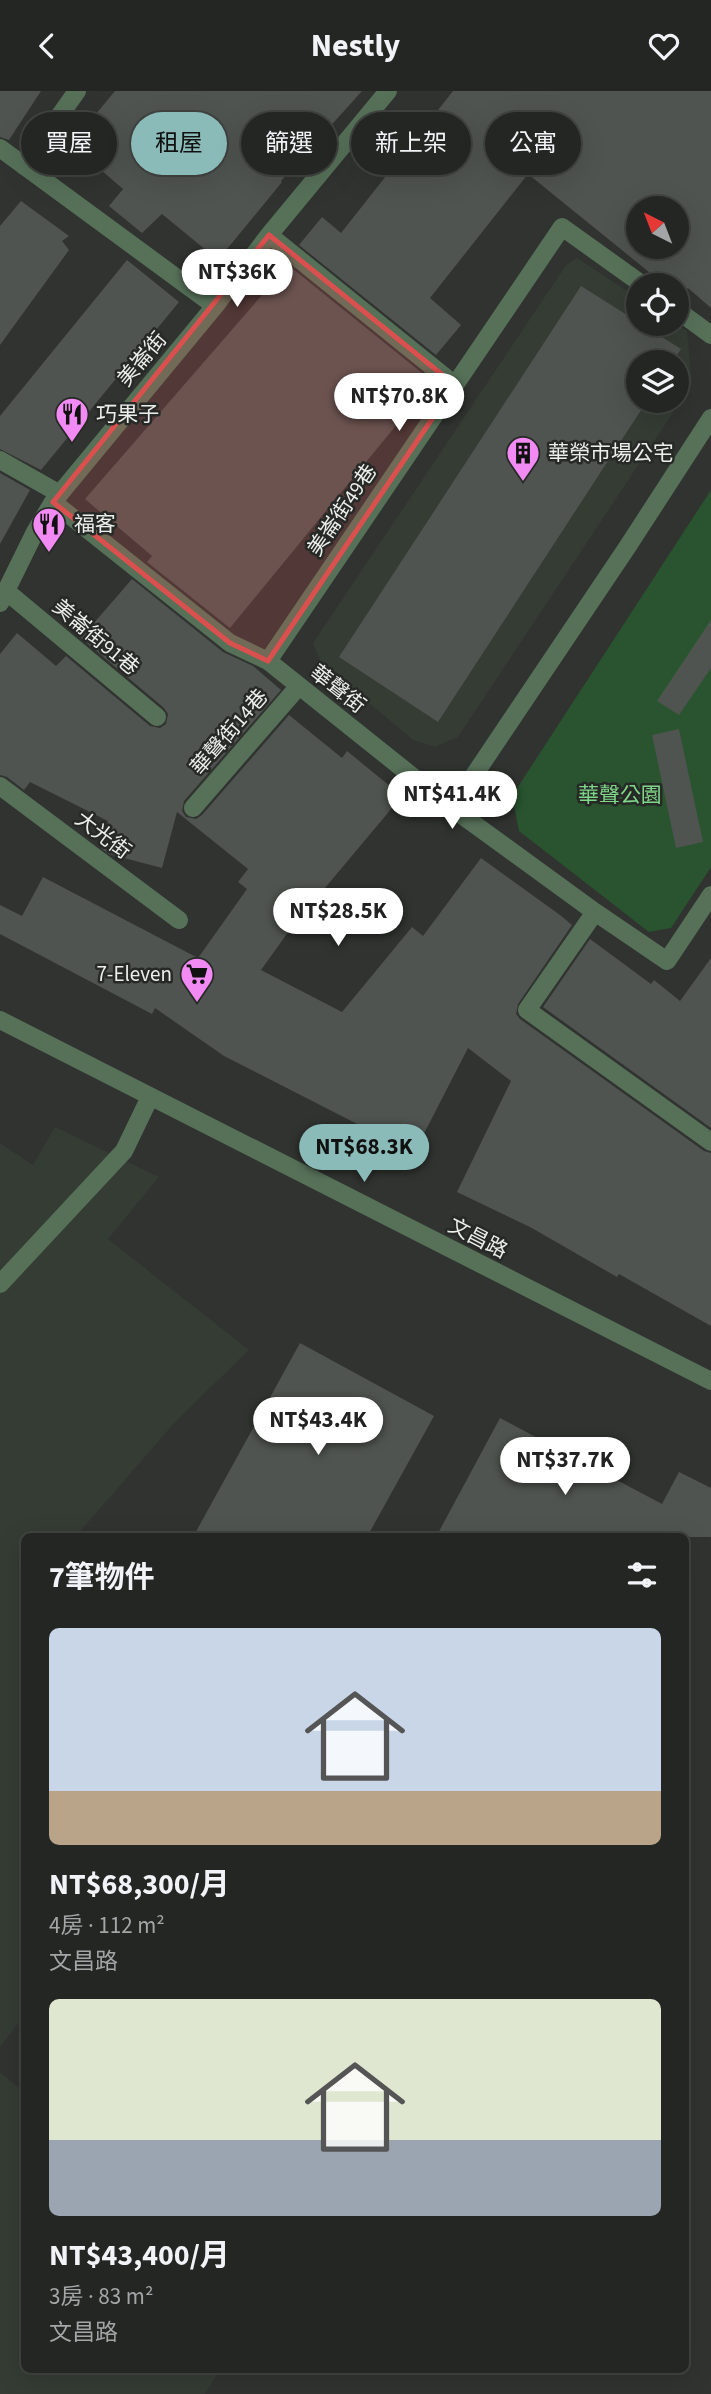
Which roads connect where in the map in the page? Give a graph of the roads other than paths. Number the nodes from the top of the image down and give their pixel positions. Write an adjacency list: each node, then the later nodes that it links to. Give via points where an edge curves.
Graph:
1 (77, 91): 3 (street)
2 (388, 91): 7 (street, 美崙街)
3 (62, 112)
4 (0, 148): 5 (street)
5 (21, 164)
6 (36, 175): 9 (street)
7 (269, 235): 9 (street, 美崙街); 12 (street)
8 (626, 273): 12 (street, 美崙街49巷, via 562,227)
9 (215, 306): 15 (street, 美崙街)
10 (689, 319): 11 (street)
11 (711, 335)
12 (455, 385): 17 (street, 美崙街49巷)
13 (711, 418): 22 (street)
14 (0, 460): 15 (street, 華聲街)
15 (57, 498): 16 (street, 美崙街); 17 (street, 華聲街, via 230,643)
16 (3, 597): 19 (street, 美崙街91巷)
17 (268, 661): 18 (street, 華聲街)
18 (299, 686): 21 (street, 華聲街14巷); 22 (street, 華聲街)
19 (157, 717)
20 (0, 786): 25 (street, 大光街)
21 (193, 808)
22 (452, 808): 24 (street, 華聲街)
23 (711, 895): 24 (street, 華聲街, via 667,961)
24 (595, 912): 28 (street, via 527,1010)
25 (179, 920)
26 (0, 1020): 27 (street, 文昌路)
27 (150, 1097): 29 (street, via 124,1151); 30 (street, 文昌路)
28 (711, 1142)
29 (0, 1284)
30 (711, 1381)

